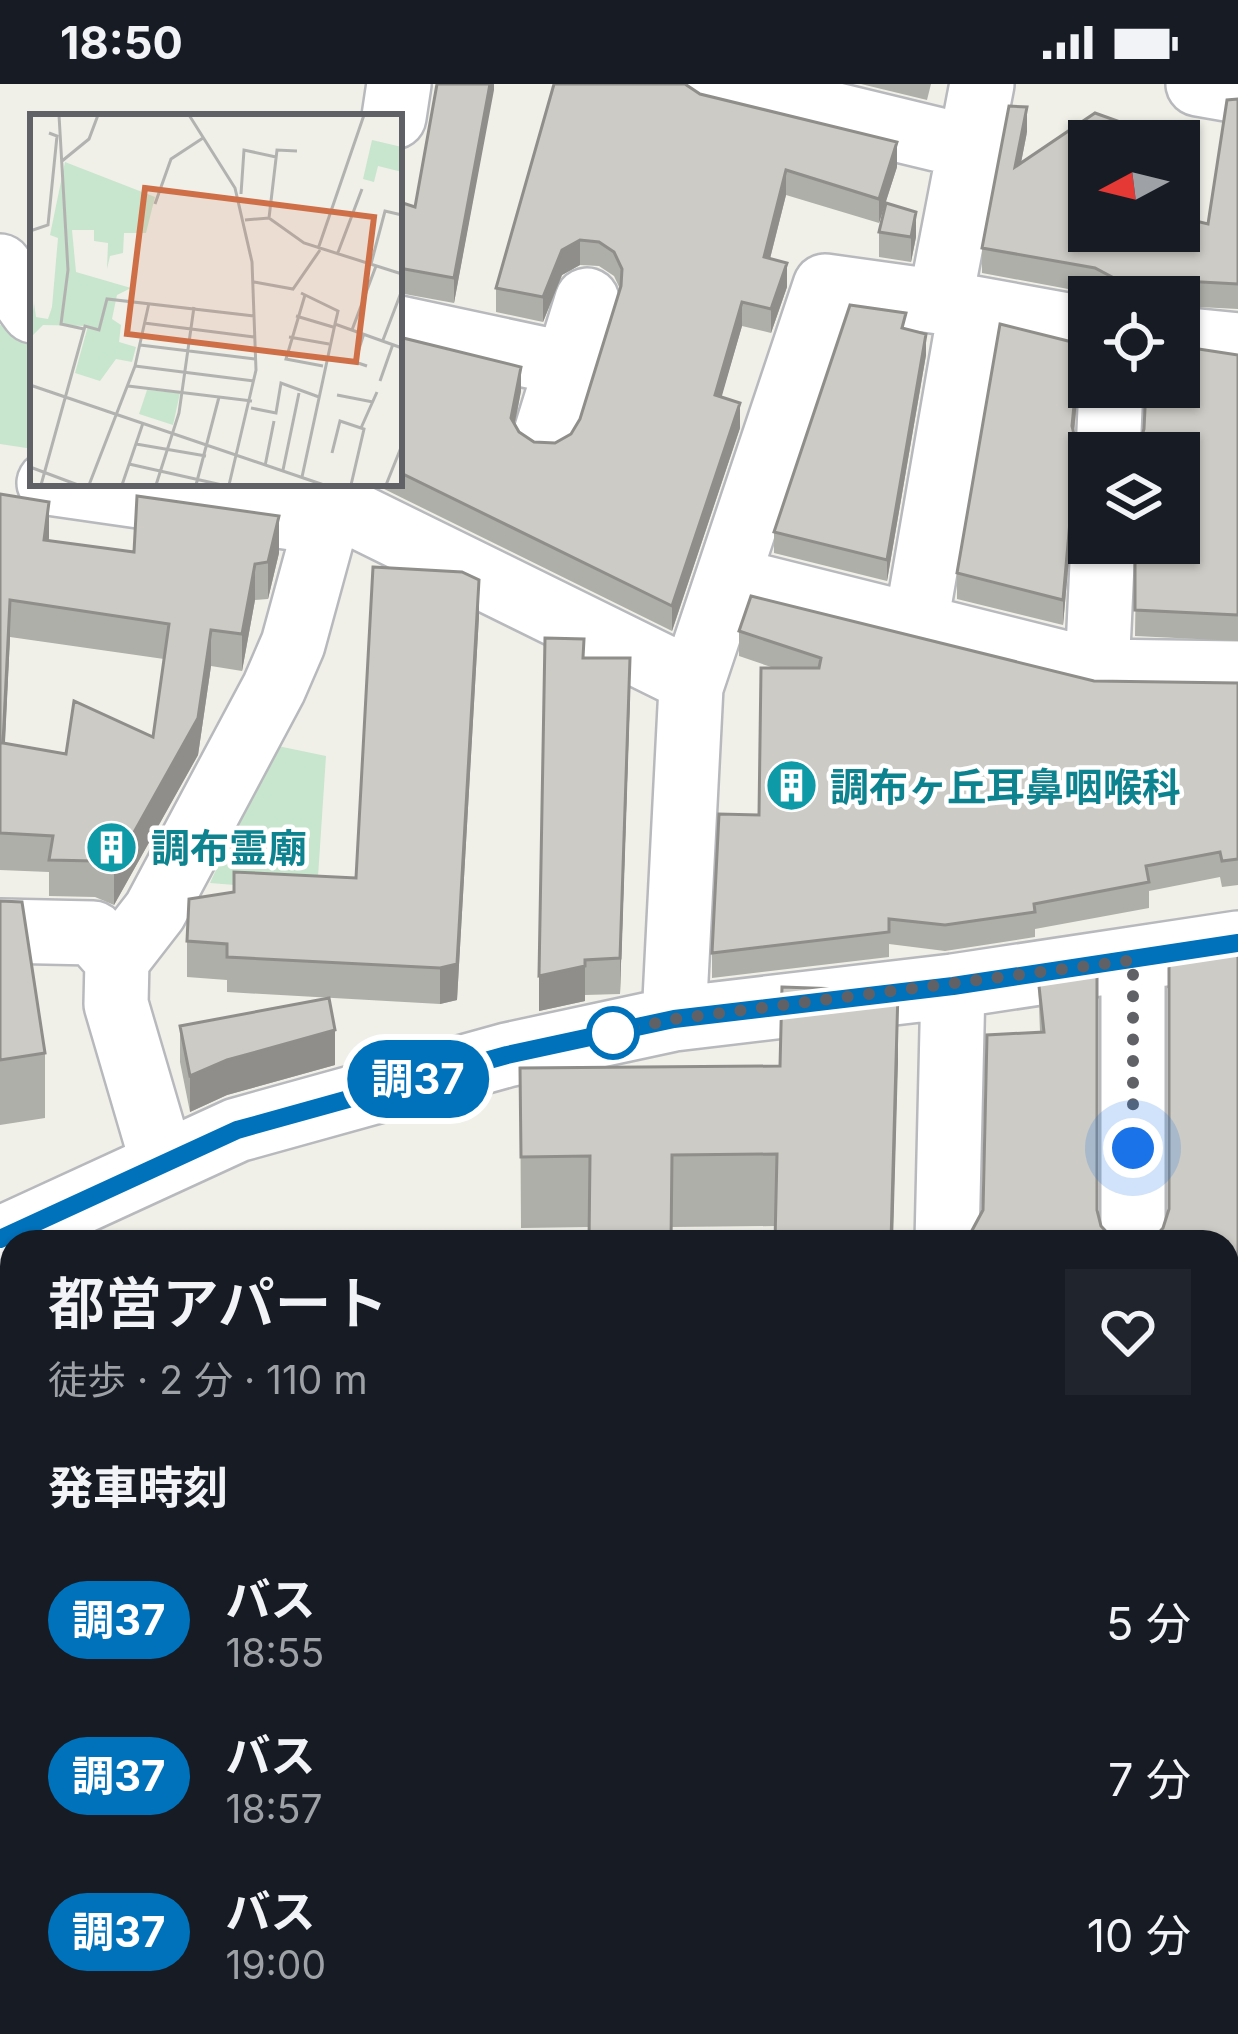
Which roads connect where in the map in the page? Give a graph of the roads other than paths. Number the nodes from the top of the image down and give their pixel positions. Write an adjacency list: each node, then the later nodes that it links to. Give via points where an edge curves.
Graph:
1 (399, 84): 6 (street)
2 (708, 84): 7 (street)
3 (982, 84): 7 (street)
4 (1198, 84): 5 (street)
5 (1238, 91)
6 (394, 114)
7 (969, 147): 10 (street)
8 (0, 266): 11 (street)
9 (587, 300): 16 (street)
10 (955, 306): 12 (street); 23 (street, via 825,286); 24 (street)
11 (30, 307)
12 (1068, 325)
13 (402, 329): 16 (street)
14 (1200, 341): 15 (street)
15 (1238, 345)
16 (567, 364): 17 (street)
17 (546, 433)
18 (0, 476): 19 (street)
19 (30, 481)
20 (91, 486): 21 (street)
21 (332, 503): 27 (street); 31 (street, via 274,688 155,910)
22 (1102, 564): 25 (street)
23 (729, 579): 24 (street); 27 (street)
24 (915, 629): 25 (street)
25 (1097, 670): 26 (street)
26 (1238, 673)
27 (692, 687): 33 (street)
28 (0, 932): 31 (street, via 93,933)
29 (1238, 943): 30 (street)
30 (1133, 960): 32 (street); 37 (street)
31 (117, 961): 34 (street, via 116,1004)
32 (953, 986): 33 (street); 36 (street)
33 (674, 1019): 34 (street, via 237,1130)
34 (163, 1164): 35 (street)
35 (10, 1227)
36 (947, 1230)
37 (1132, 1230)

